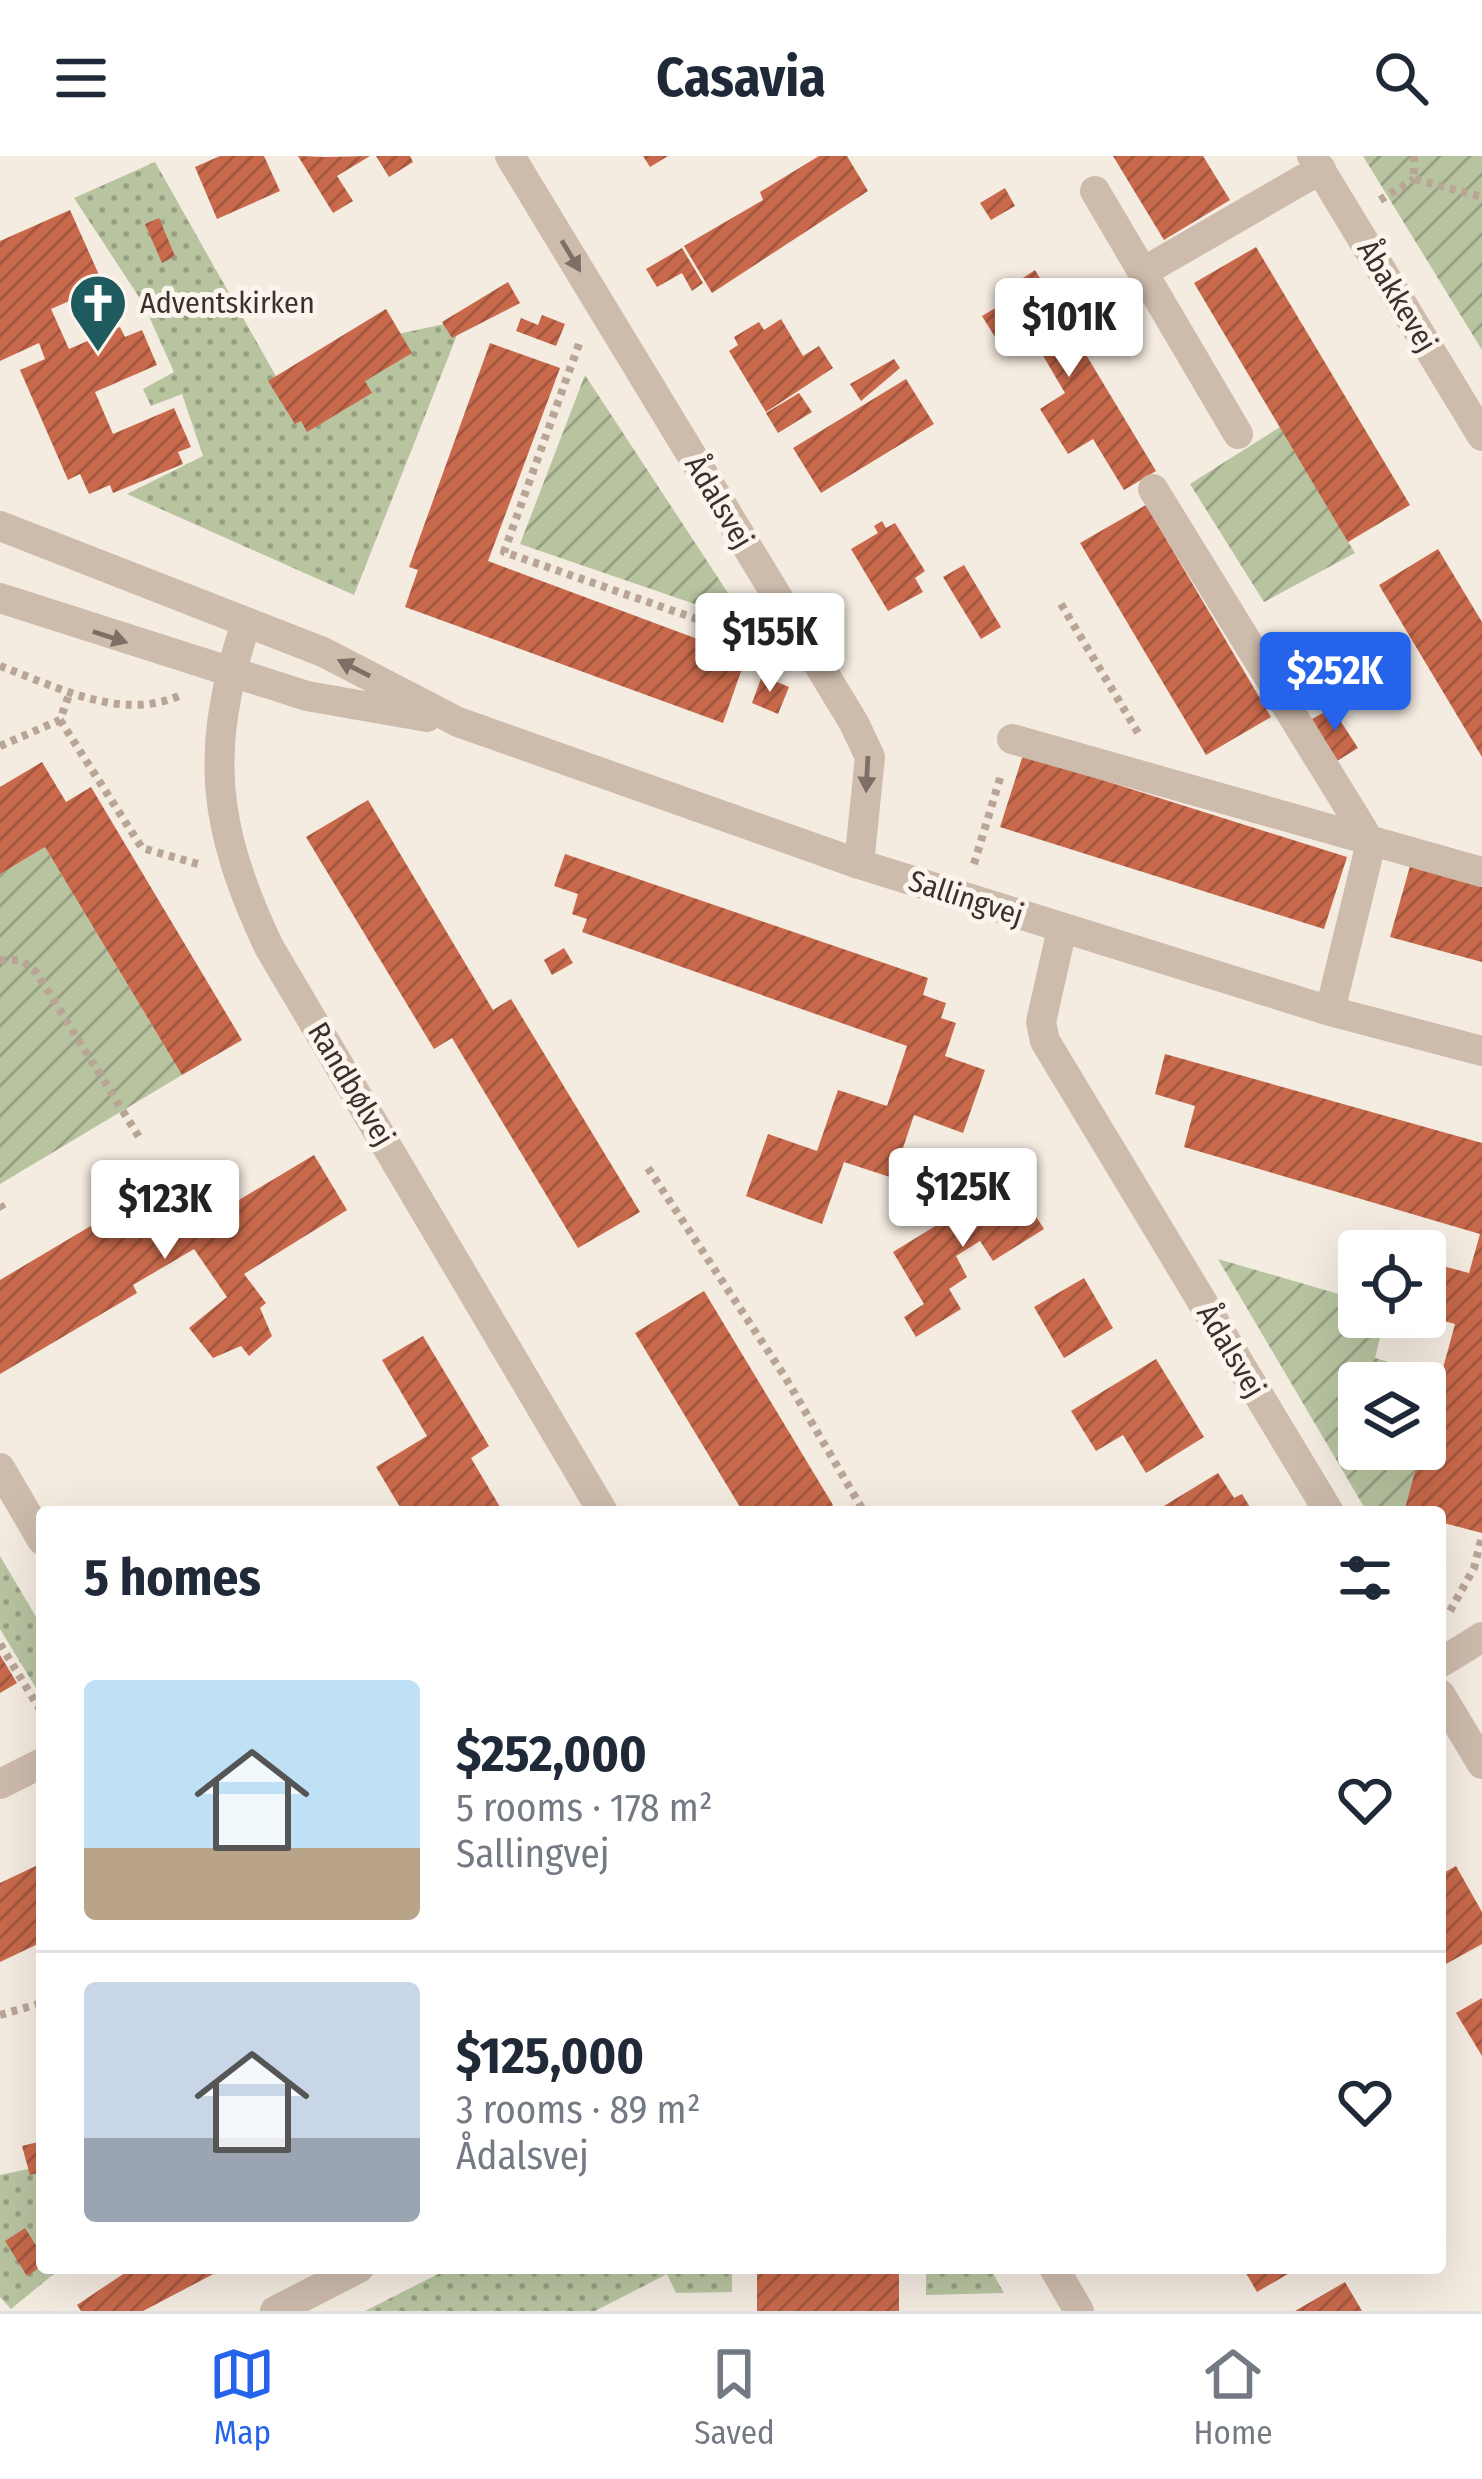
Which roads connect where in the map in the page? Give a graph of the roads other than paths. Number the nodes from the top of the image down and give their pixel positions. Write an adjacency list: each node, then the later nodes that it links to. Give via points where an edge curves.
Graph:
1 (510, 156): 15 (street, Ådalsvej, one-way to 15, via 870,757)
2 (1317, 163): 4 (street); 6 (street, Åbakkevej)
3 (1095, 190): 4 (street)
4 (1143, 272): 5 (street)
5 (1238, 434)
6 (1482, 436)
7 (1153, 489): 14 (street)
8 (0, 526): 10 (street, Sallingvej)
9 (0, 598): 11 (street, Sallingvej, one-way to 11)
10 (246, 623): 11 (street, Randbølvej); 12 (street, Sallingvej, one-way to 10, via 323,652)
11 (230, 673): 12 (street, Sallingvej, via 307,696); 21 (street, Randbølvej, via 219,733 220,809 234,873 269,947)
12 (458, 722): 15 (street, Sallingvej)
13 (1012, 739): 14 (street)
14 (1371, 843): 16 (street); 18 (street)
15 (859, 864): 17 (street, Sallingvej)
16 (1482, 872)
17 (1062, 929): 18 (street, Sallingvej); 22 (street, Ådalsvej, via 1041,1022 1045,1041)
18 (1330, 1011): 19 (street, Sallingvej)
19 (1482, 1051)
20 (0, 1468): 23 (street)
21 (599, 1506)
22 (1325, 1506)
23 (36, 1530)
24 (1482, 1637): 25 (street)
25 (1446, 1659)
26 (1446, 1704): 27 (street)
27 (1482, 1764)
28 (36, 1766): 29 (street)
29 (0, 1784)
30 (347, 2274): 32 (street)
31 (1057, 2274): 33 (street)
32 (275, 2311)
33 (1079, 2311)

